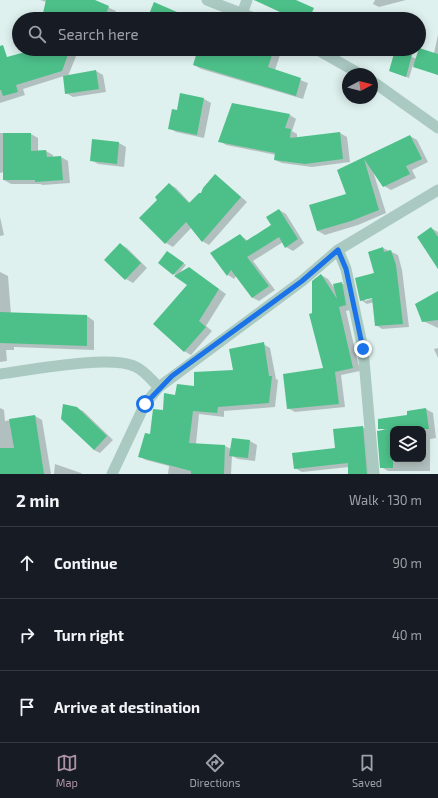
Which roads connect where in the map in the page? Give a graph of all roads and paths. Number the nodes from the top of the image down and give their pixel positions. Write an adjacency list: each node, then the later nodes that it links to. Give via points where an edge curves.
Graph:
1 (207, 0): 3 (street)
2 (247, 0): 4 (street)
3 (237, 12)
4 (243, 12)
5 (328, 56): 6 (street)
6 (349, 68)
7 (378, 85): 8 (street)
8 (438, 128)
9 (438, 190): 10 (street)
10 (338, 250): 12 (street, via 302,281); 14 (street, via 346,269 363,349)
11 (0, 374): 12 (street, via 99,362 119,363 136,367)
12 (159, 387): 13 (street, via 145,404)
13 (112, 474)
14 (374, 474)

